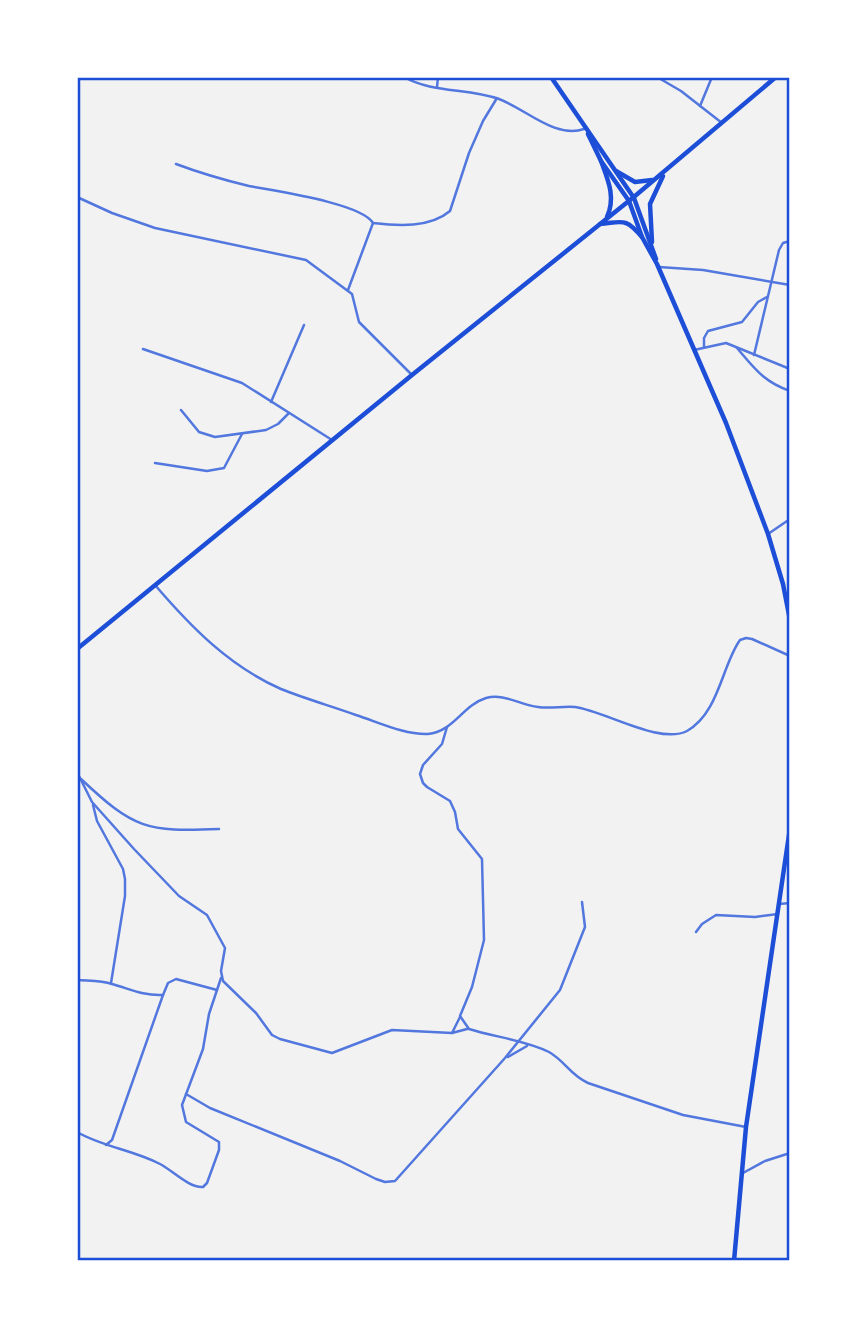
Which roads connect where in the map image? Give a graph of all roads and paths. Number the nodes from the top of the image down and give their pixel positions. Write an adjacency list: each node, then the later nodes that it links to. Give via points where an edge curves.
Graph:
1 (404, 77): 7 (street)
2 (438, 77): 7 (street)
3 (551, 77): 11 (main road)
4 (657, 77): 9 (street)
5 (712, 77): 9 (street)
6 (776, 77): 10 (main road)
7 (437, 87): 8 (street)
8 (497, 98): 11 (street, via 560,129); 20 (street, via 468,153 450,211 403,227)
9 (700, 106): 10 (street)
10 (722, 122): 15 (main road)
11 (586, 131): 12 (main road); 14 (main road)
12 (601, 161): 18 (main road); 19 (main road, via 611,193)
13 (176, 164): 20 (street, via 333,203)
14 (616, 171): 16 (main road, via 639,183); 18 (main road)
15 (666, 171): 16 (main road); 24 (main road, via 650,204)
16 (659, 176): 18 (main road)
17 (77, 197): 28 (street, via 155,228 306,260)
18 (631, 199): 19 (main road); 22 (main road); 24 (main road)
19 (607, 218): 21 (main road)
20 (373, 223): 28 (street)
21 (599, 224): 22 (main road, via 625,221); 37 (main road)
22 (642, 237): 25 (main road)
23 (790, 241): 26 (street, via 780,246)
24 (652, 242): 25 (main road)
25 (658, 265): 26 (street); 34 (main road)
26 (771, 282): 27 (street); 29 (street)
27 (790, 285)
28 (348, 290): 37 (street, via 359,322)
29 (768, 296): 32 (street, via 742,322 708,331); 35 (street)
30 (304, 325): 39 (street)
31 (735, 346): 32 (street); 35 (street); 38 (street, via 762,378)
32 (704, 347): 34 (street)
33 (143, 349): 39 (street, via 230,378)
34 (694, 350): 46 (main road)
35 (754, 355): 36 (street)
36 (790, 369)
37 (412, 375): 43 (main road)
38 (790, 391)
39 (271, 402): 41 (street)
40 (181, 410): 42 (street, via 205,436)
41 (288, 414): 42 (street, via 273,427); 43 (street)
42 (242, 434): 44 (street, via 224,468 207,471)
43 (332, 440): 47 (main road)
44 (155, 463)
45 (790, 519): 46 (street)
46 (768, 534): 48 (main road)
47 (155, 585): 49 (main road); 52 (street, via 219,651 280,688 410,731 430,734)
48 (790, 620)
49 (77, 649)
50 (790, 656): 52 (street, via 752,639 740,640 719,691 696,723 681,733 650,731 579,708 536,707 499,698 478,701)
51 (77, 715): 53 (street)
52 (447, 727): 68 (street, via 442,744 420,774 427,787 450,801 458,828 482,859 484,940)
53 (77, 729)
54 (78, 774): 55 (street); 57 (street, via 118,812 143,825 176,831)
55 (92, 802): 63 (street, via 179,896 207,915 225,948); 65 (street, via 125,879)
56 (790, 828): 60 (main road)
57 (219, 829)
58 (582, 902): 71 (street, via 585,927 563,985)
59 (790, 903): 60 (street)
60 (779, 905): 61 (main road)
61 (778, 914): 62 (street, via 716,915); 75 (main road)
62 (696, 932)
63 (221, 976): 66 (street); 70 (street, via 272,1035 326,1051 338,1052 392,1030)
64 (77, 980): 65 (street)
65 (111, 983): 67 (street, via 133,992)
66 (217, 990): 67 (street, via 176,978); 74 (street)
67 (163, 995): 77 (street)
68 (460, 1016): 69 (street); 70 (street)
69 (469, 1029): 70 (street); 71 (street)
70 (452, 1033)
71 (517, 1042): 72 (street); 73 (street)
72 (528, 1045): 73 (street); 75 (street, via 556,1056 574,1076 588,1083 683,1115)
73 (505, 1058): 74 (street, via 390,1182 269,1134)
74 (186, 1094): 79 (street, via 181,1110 186,1122 220,1145 207,1183 194,1186 159,1164)
75 (746, 1127): 81 (main road)
76 (77, 1132): 78 (street)
77 (112, 1140): 78 (street); 79 (street)
78 (106, 1145): 79 (street)
79 (118, 1148)
80 (790, 1153): 81 (street)
81 (740, 1174): 82 (main road)
82 (734, 1261)

